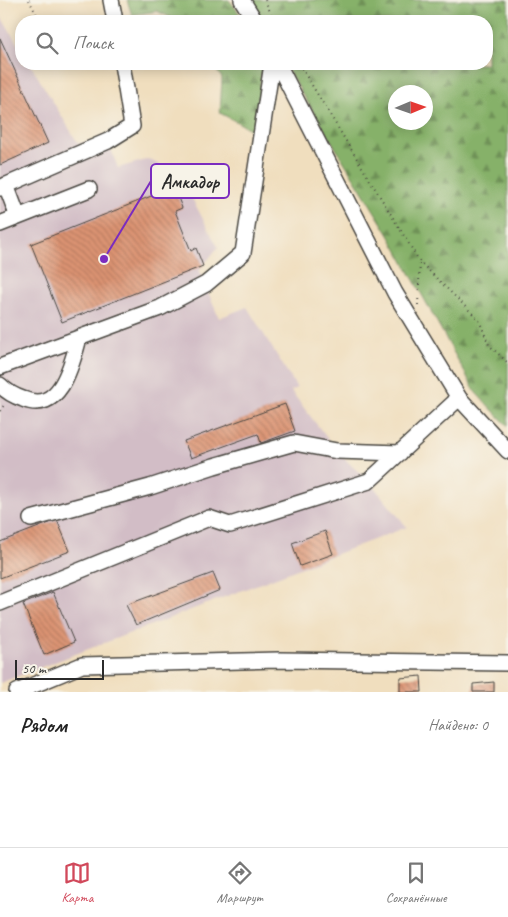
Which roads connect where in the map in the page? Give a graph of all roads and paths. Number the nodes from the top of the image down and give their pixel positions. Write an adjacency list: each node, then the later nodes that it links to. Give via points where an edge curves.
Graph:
1 (29, 0): 5 (path)
2 (111, 0): 6 (street)
3 (242, 0): 7 (street)
4 (265, 0): 8 (path)
5 (37, 15)
6 (114, 15)
7 (251, 15)
8 (271, 15)
9 (123, 70): 13 (street, via 132,126 108,142)
10 (271, 70): 19 (street, via 242,252 206,284 160,308)
11 (281, 70): 18 (street, via 395,293)
12 (302, 70): 17 (path)
13 (3, 186): 15 (street)
14 (89, 189): 15 (street)
15 (18, 217): 16 (street)
16 (0, 224)
17 (420, 262): 18 (path); 20 (path, via 479,320 489,346)
18 (417, 329): 23 (street)
19 (79, 338): 21 (street); 22 (street, via 72,366 60,389 47,400 29,402 10,394)
20 (508, 364)
21 (0, 368)
22 (0, 385)
23 (459, 398): 24 (street); 25 (street)
24 (508, 451)
25 (400, 452): 26 (street, via 337,450 294,443); 27 (street, via 369,481 230,524 209,518)
26 (31, 519)
27 (0, 603)
28 (508, 663): 29 (street, via 279,660 82,665)
29 (17, 692)

